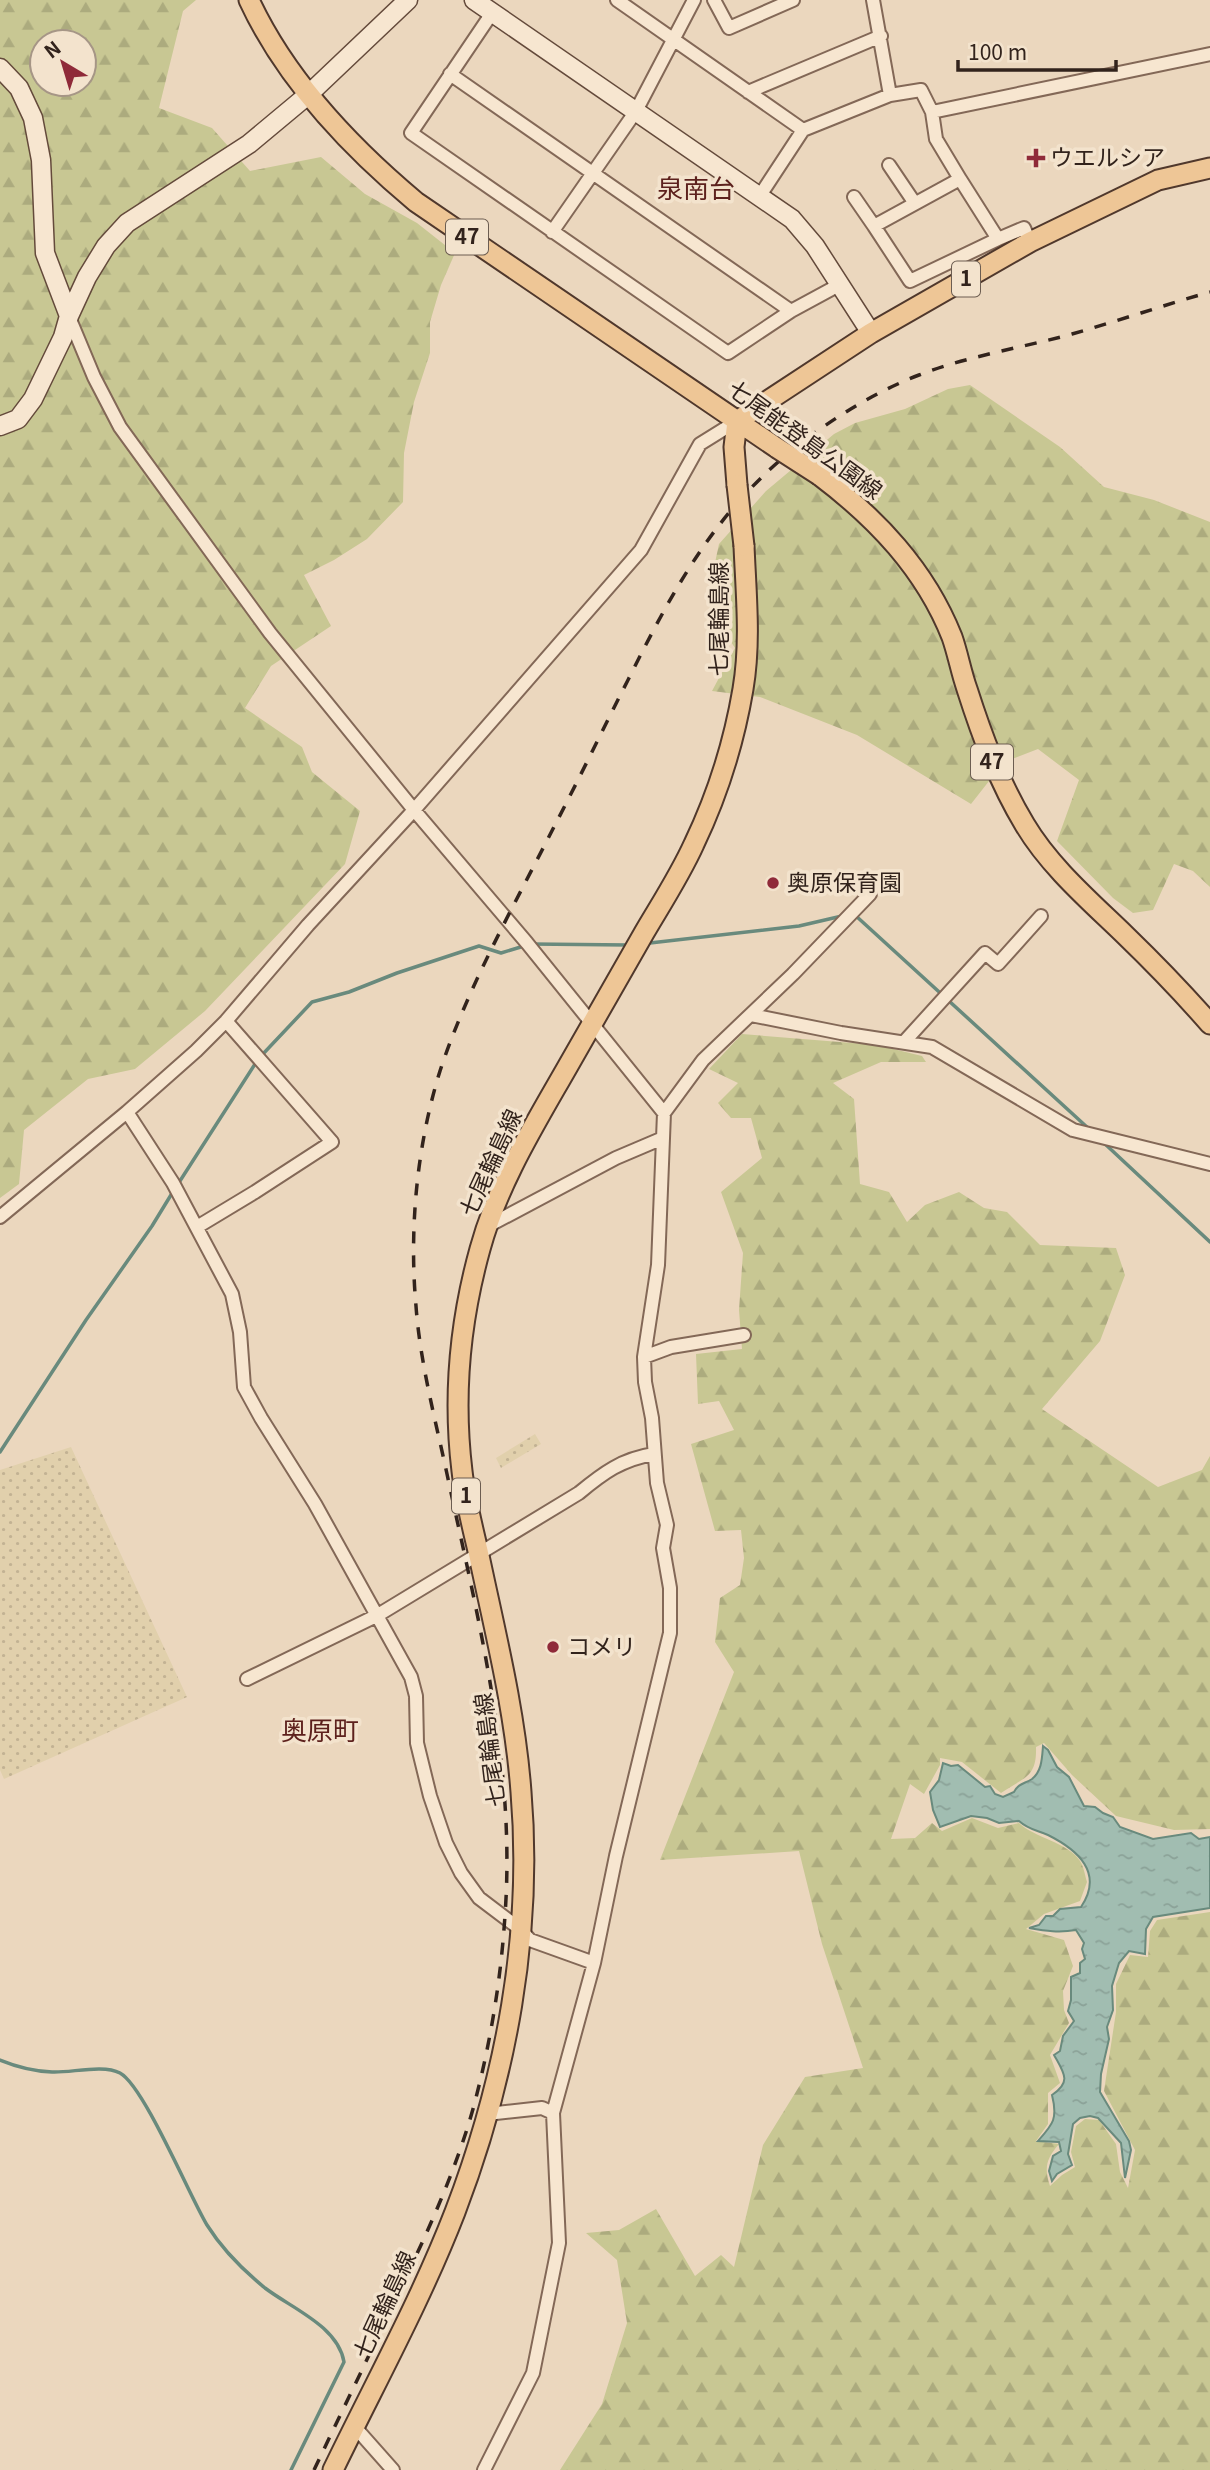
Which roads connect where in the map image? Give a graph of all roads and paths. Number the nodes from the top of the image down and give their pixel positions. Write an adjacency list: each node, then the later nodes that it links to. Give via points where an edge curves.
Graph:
1 (249, 0): 16 (main road, 七尾能登島公園線 / 47, via 263,31)
2 (408, 0): 16 (street)
3 (474, 0): 9 (street)
4 (617, 0): 11 (street)
5 (694, 0): 11 (street)
6 (714, 0): 7 (street, via 729,27)
7 (793, 0)
8 (873, 0): 10 (street)
9 (492, 13): 14 (street); 18 (street)
10 (881, 36): 15 (street); 17 (street)
11 (674, 38): 15 (street); 18 (street)
12 (1210, 54): 19 (street)
13 (0, 68): 34 (street, via 19,88 33,118 41,160 45,253)
14 (450, 74): 23 (street); 29 (street, via 411,133)
15 (748, 92): 20 (street)
16 (309, 94): 34 (street, via 249,144 127,223 106,246); 36 (main road, 七尾能登島公園線 / 47, via 375,168 416,202)
17 (890, 95): 19 (street, via 920,90); 20 (street)
18 (636, 111): 23 (street); 25 (street)
19 (932, 112): 24 (street, via 936,139)
20 (803, 130): 25 (street)
21 (889, 165): 27 (street)
22 (1210, 168): 31 (main road, 1, via 1158,180)
23 (594, 173): 29 (street); 33 (street)
24 (960, 180): 27 (street); 30 (street)
25 (759, 197): 32 (street, via 792,219)
26 (854, 197): 28 (street)
27 (914, 202): 28 (street)
28 (874, 226): 30 (street, via 910,281)
29 (552, 232): 33 (street, via 728,353)
30 (998, 239): 31 (street, via 1024,228)
31 (1030, 242): 35 (main road, 1)
32 (839, 285): 33 (street); 35 (street)
33 (791, 312)
34 (69, 316): 37 (street, via 33,398 18,419); 38 (street, via 93,377 120,427 270,633)
35 (871, 333): 36 (main road, 1)
36 (737, 421): 38 (street, via 700,444 641,550); 43 (main road, 七尾輪島線 / 1, bridge, via 734,447 748,641 735,727 692,849); 44 (main road, 七尾能登島公園線 / 47, bridge, via 819,475 876,522 898,547 932,594 953,639 995,772 1026,827 1048,857)
37 (0, 426)
38 (414, 810): 42 (street); 43 (street)
39 (870, 894): 41 (street)
40 (1041, 916): 45 (street, via 998,964 985,953)
41 (751, 1015): 45 (street); 47 (street, via 703,1060)
42 (226, 1021): 46 (street); 52 (street, via 332,1142)
43 (593, 1023): 47 (street); 51 (main road, 七尾輪島線 / 1, via 524,1142)
44 (1210, 1024)
45 (905, 1041): 49 (street, via 932,1047 1073,1130)
46 (127, 1112): 50 (street); 52 (street)
47 (664, 1112): 48 (street)
48 (663, 1138): 51 (street); 54 (street, via 657,1265)
49 (1210, 1164)
50 (0, 1217)
51 (488, 1226): 56 (main road, 七尾輪島線 / 1, via 471,1284 459,1367 462,1474)
52 (197, 1227): 57 (street, via 232,1294 244,1387)
53 (744, 1335): 54 (street)
54 (644, 1357): 55 (street)
55 (654, 1454): 56 (street, via 606,1470 579,1493); 60 (street, via 667,1525 663,1548 670,1588 670,1633)
56 (479, 1555): 57 (street); 59 (main road, 七尾輪島線 / 1, via 517,1750 524,1837)
57 (378, 1615): 58 (street); 59 (street, via 411,1677 417,1743 446,1843 479,1898)
58 (247, 1679)
59 (520, 1929): 60 (street, via 530,1940); 62 (main road, 七尾輪島線 / 1, via 512,2004)
60 (594, 1963): 61 (street)
61 (553, 2113): 62 (street, via 542,2108); 66 (street, via 559,2243 533,2373)
62 (487, 2114): 63 (main road, 七尾輪島線 / 1, via 444,2237)
63 (354, 2426): 64 (main road, 七尾輪島線 / 1); 65 (street)
64 (333, 2470)
65 (393, 2470)
66 (484, 2470)

